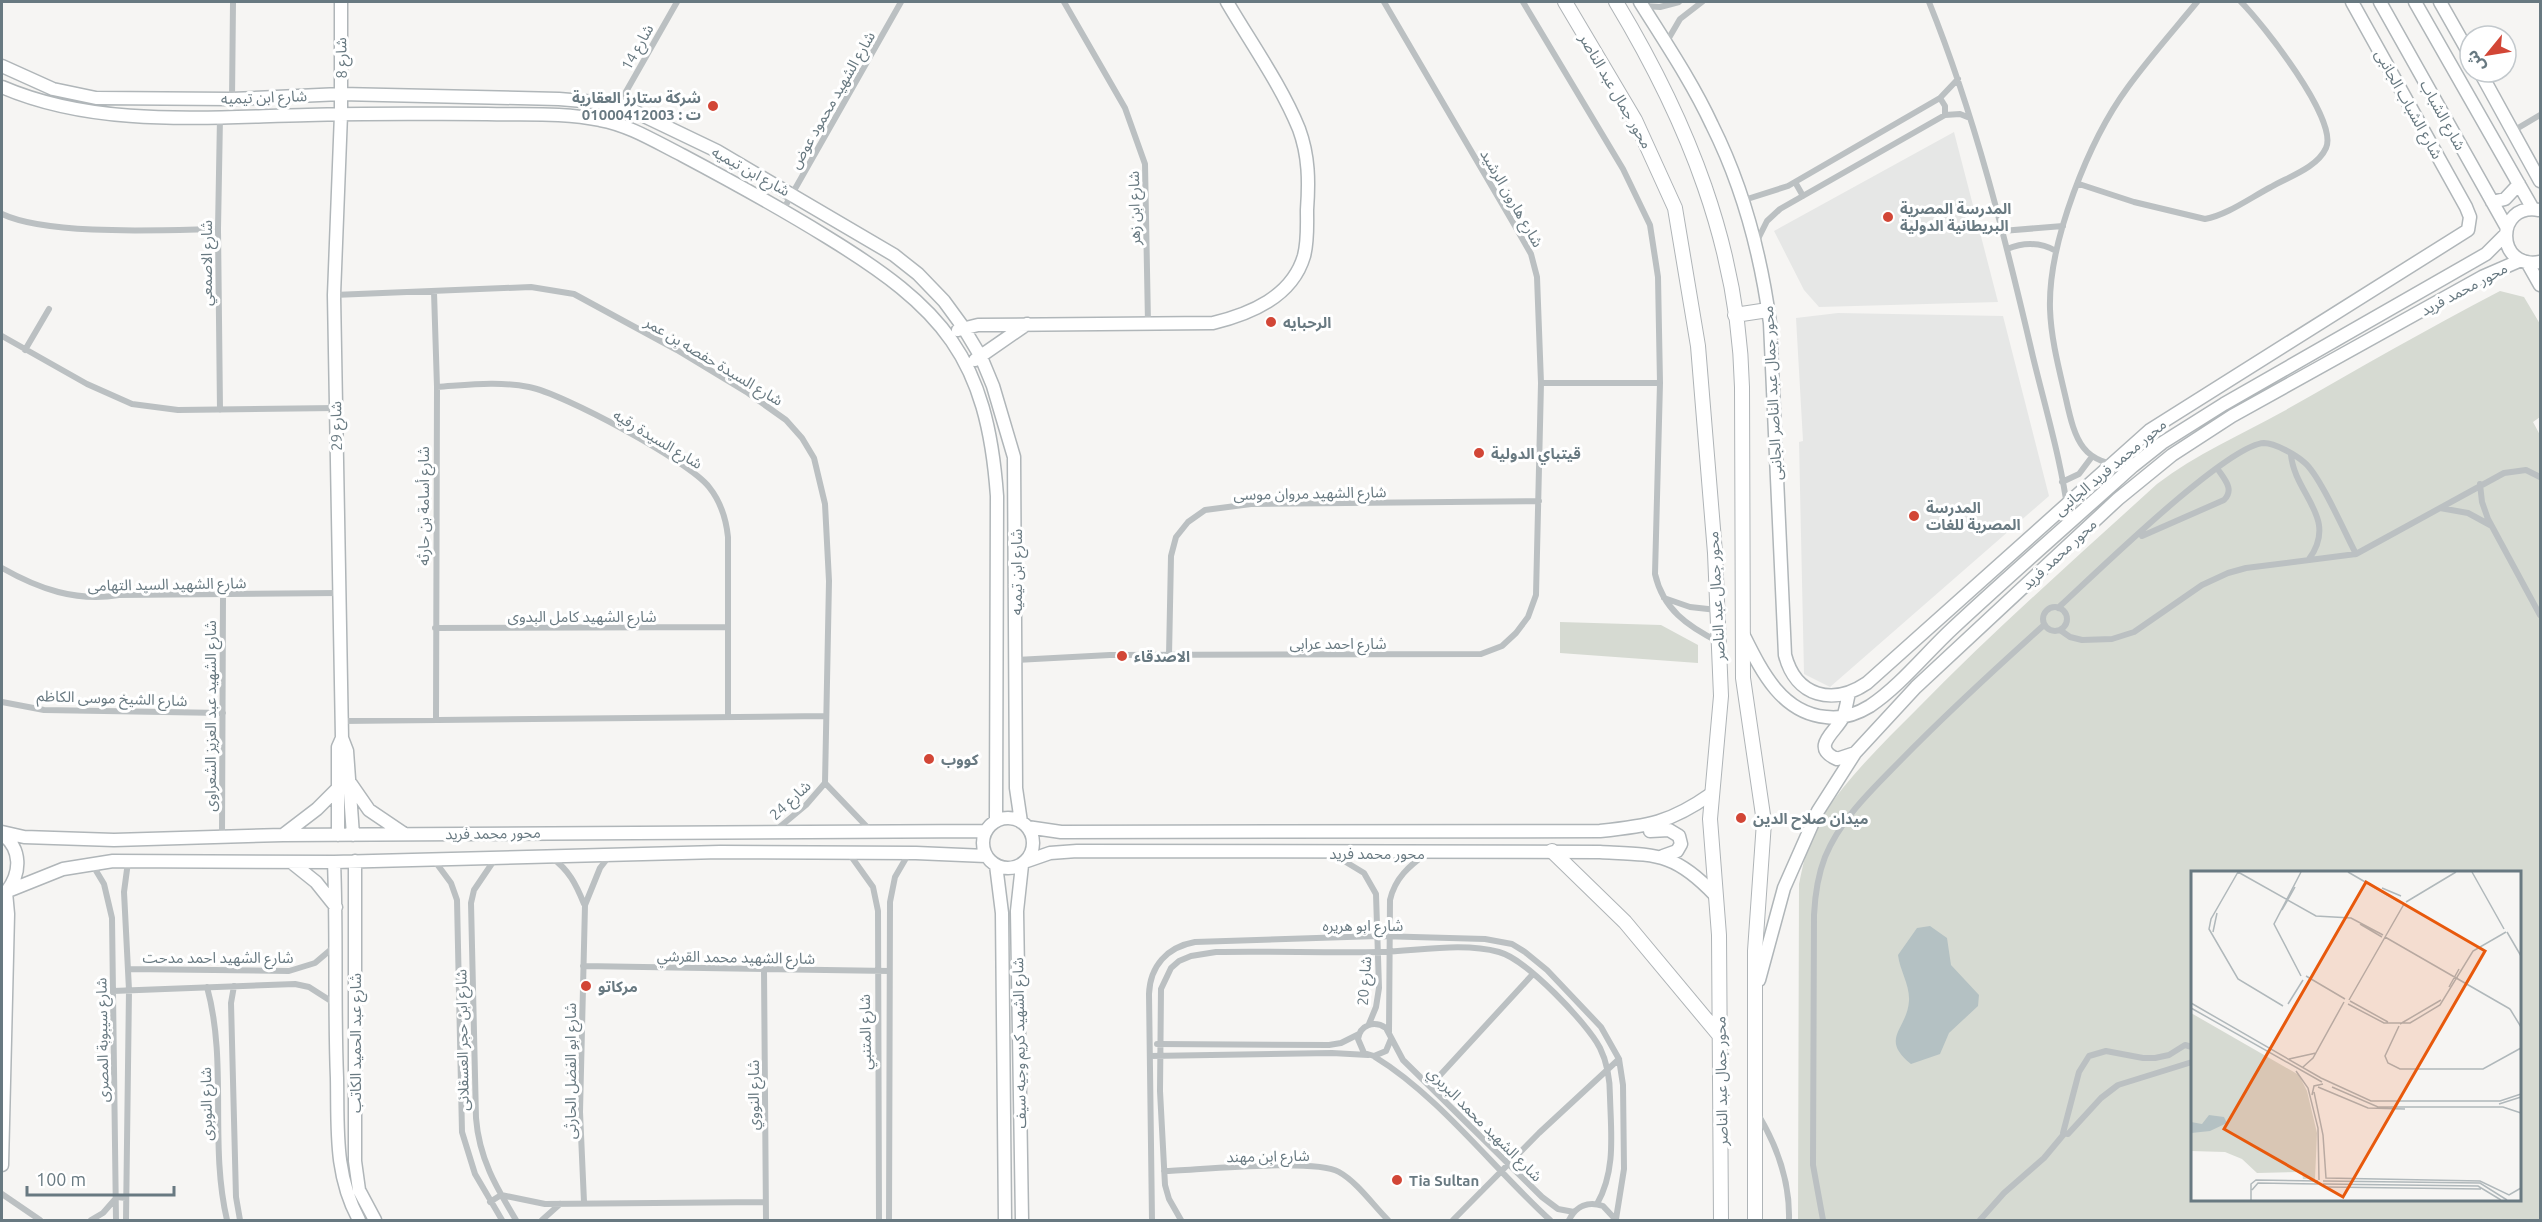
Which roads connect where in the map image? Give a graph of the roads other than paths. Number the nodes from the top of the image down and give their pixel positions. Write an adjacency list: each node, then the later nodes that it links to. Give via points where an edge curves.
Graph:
1 (232, 2): 29 (street)
2 (341, 2): 27 (street, شارع 8)
3 (677, 2): 30 (street, شارع 14)
4 (901, 2): 46 (street, شارع الشهيد محمود عوض)
5 (1064, 2): 72 (street, شارع ابن زهر, via 1125,108 1145,164)
6 (1227, 2): 72 (street, via 1291,113 1304,147 1309,183 1304,256 1298,272 1282,291 1247,313 1213,323)
7 (1384, 2): 81 (street, شارع هارون الرشيد, via 1531,254 1538,288)
8 (1523, 2): 82 (street, via 1645,211 1658,277)
9 (1564, 2): 107 (main road, محور جمال عبد الناصر, via 1635,120 1675,208 1698,346)
10 (1617, 2): 70 (main road, محور جمال عبد الناصر, via 1661,79 1703,177 1725,253)
11 (1679, 2): 20 (street, via 1660,7)
12 (1702, 2): 22 (street, via 1680,19)
13 (1929, 2): 24 (street)
14 (2197, 2): 44 (street, via 2127,88 2102,130)
15 (2241, 2): 44 (street, via 2265,29 2315,105 2329,137 2322,155 2303,170 2205,219)
16 (2352, 2): 50 (street, شارع الشباب الجانبى)
17 (2380, 2): 49 (street, شارع الشباب)
18 (2415, 2): 41 (street)
19 (2440, 2): 21 (street)
20 (1641, 3): 22 (street, محور جمال عبد الناصر الجانبى)
21 (2458, 34)
22 (1665, 44): 48 (street, محور جمال عبد الناصر الجانبى, via 1713,125)
23 (2, 66): 29 (street, شارع ابن تيميه, via 53,89 96,99)
24 (1958, 79): 28 (street); 36 (street)
25 (2487, 84): 39 (street)
26 (2, 87): 35 (street, شارع ابن تيميه, via 63,109 84,112)
27 (341, 94): 29 (street, شارع ابن تيميه); 30 (street, شارع ابن تيميه); 32 (street, شارع 8)
28 (1940, 98): 33 (street); 43 (street)
29 (232, 99)
30 (616, 104): 31 (street, شارع ابن تيميه); 37 (street)
31 (639, 112): 38 (street); 46 (street, شارع ابن تيميه)
32 (341, 114): 35 (street, شارع ابن تيميه); 37 (street, شارع ابن تيميه, via 550,115); 67 (street, شارع 29)
33 (1945, 115): 36 (street); 47 (street)
34 (2541, 115): 39 (street)
35 (220, 117): 55 (street, شارع الاصمعي)
36 (1970, 118): 56 (street)
37 (607, 121): 38 (street, شارع ابن تيميه)
38 (631, 130): 51 (street, شارع ابن تيميه)
39 (2513, 131): 40 (street)
40 (2526, 155): 41 (street); 42 (street)
41 (2509, 166): 45 (street)
42 (2541, 181)
43 (1796, 182): 47 (street); 48 (street)
44 (2079, 184): 54 (street)
45 (2520, 184): 49 (street, via 2505,199); 52 (street)
46 (792, 194): 51 (street, شارع الشهيد محمود عوض); 73 (street, شارع ابن تيميه, via 918,274)
47 (1803, 196): 58 (street, via 1774,215)
48 (1742, 201): 58 (street, محور جمال عبد الناصر الجانبى)
49 (2492, 202): 57 (street, شارع الشباب)
50 (2466, 207): 76 (street, محور محمد فريد الجانبى, via 2471,224 2463,235)
51 (783, 210): 74 (street, شارع ابن تيميه, via 877,268)
52 (2537, 210): 57 (street, محور محمد فريد, via 2517,214)
53 (2, 214): 55 (street, via 65,226)
54 (2063, 226): 56 (street); 60 (street)
55 (218, 229): 85 (street, شارع الاصمعي)
56 (2002, 231): 59 (street)
57 (2506, 231): 61 (street, محور محمد فريد); 62 (street, شارع الشباب, via 2508,248)
58 (1754, 247): 69 (street, محور جمال عبد الناصر الجانبى)
59 (2007, 249): 60 (street, via 2036,244); 92 (street)
60 (2056, 251): 87 (street, via 2050,308 2055,346 2072,424)
61 (2486, 254): 64 (street, via 2496,260); 79 (street, محور محمد فريد)
62 (2524, 261): 63 (street); 64 (street, محور محمد فريد); 65 (street)
63 (2541, 262)
64 (2497, 269): 126 (street, محور محمد فريد, via 2232,416 2172,454 2118,499 1924,680)
65 (2541, 285)
66 (434, 292): 67 (street, شارع السيدة حفصه بن عمر); 83 (street, شارع أسامة بن حارثه); 120 (street, شارع السيدة حفصه بن عمر, via 531,286 574,294 677,350 786,420 814,458 825,504 829,581)
67 (334, 296): 84 (street, شارع 29)
68 (49, 309): 77 (street)
69 (1768, 310): 70 (main road); 117 (street, محور جمال عبد الناصر الجانبى, via 1785,655 1792,675 1803,687 1818,694)
70 (1735, 315): 113 (main road, محور جمال عبد الناصر, via 1741,369)
71 (1028, 324): 72 (street); 73 (street); 78 (street)
72 (1149, 325)
73 (963, 327): 74 (street); 78 (street, شارع ابن تيميه)
74 (949, 334): 80 (street, شارع ابن تيميه)
75 (2, 336): 77 (street)
76 (2288, 342): 79 (street); 88 (street, محور محمد فريد الجانبى, via 2150,430)
77 (25, 350): 85 (street, via 132,404)
78 (981, 357): 80 (street); 116 (street, شارع ابن تيميه, via 1003,413 1014,457)
79 (2300, 360): 89 (street, محور محمد فريد, via 2190,425)
80 (967, 364): 131 (street, شارع ابن تيميه, via 986,417 997,496)
81 (1541, 383): 82 (street); 94 (street, شارع هارون الرشيد)
82 (1660, 383): 105 (street, via 1655,574)
83 (437, 387): 110 (street, شارع السيدة رقيه, via 499,383 550,392 693,472 708,485 726,518); 111 (street, شارع أسامة بن حارثه)
84 (336, 408): 85 (street); 103 (street, شارع 29)
85 (220, 410)
86 (2291, 455): 90 (street, via 2261,444); 100 (street, via 2309,468); 101 (street, via 2320,527 2319,543)
87 (2091, 458): 88 (street); 92 (street, via 2079,474)
88 (2111, 465): 89 (street); 95 (street, محور محمد فريد الجانبى)
89 (2133, 466): 97 (street, محور محمد فريد)
90 (2217, 468): 99 (street); 99 (street, via 2229,487 2224,500)
91 (2541, 477): 93 (street, via 2519,469)
92 (2062, 482): 95 (street)
93 (2480, 484): 96 (street); 98 (street, via 2484,511)
94 (1539, 501): 115 (street, شارع احمد عرابى, via 1533,608 1516,633 1493,651 1429,656); 115 (street, شارع الشهيد مروان موسى, via 1251,504 1204,510 1188,522 1173,545)
95 (2067, 503): 97 (street); 117 (street, محور محمد فريد الجانبى, via 1868,683)
96 (2440, 508): 98 (street, via 2468,513); 100 (street)
97 (2069, 523): 121 (street, محور محمد فريد, via 1878,699 1863,710)
98 (2493, 527): 108 (street)
99 (2133, 540): 106 (street)
100 (2356, 554): 101 (street)
101 (2309, 559): 112 (street, via 2219,576 2123,636 2091,641 2073,639)
102 (2, 568): 104 (street, شارع الشهيد السيد التهامى, via 48,590 83,598)
103 (338, 593): 104 (street, شارع الشهيد السيد التهامى); 123 (street, شارع 29)
104 (223, 595): 119 (street, شارع الشهيد عبد العزيز الشعراوى)
105 (1664, 598): 107 (street, via 1690,608); 114 (street, via 1680,619)
106 (2058, 608): 109 (street, via 2046,612); 112 (street, via 2066,619)
107 (1718, 610): 114 (main road, محور جمال عبد الناصر)
108 (2541, 615)
109 (2044, 625): 112 (street, via 2051,631); 243 (street, via 1950,710 1876,785 1839,830 1825,856 1814,915 1813,1166)
110 (728, 627): 111 (street, شارع الشهيد كامل البدوى); 122 (street, شارع السيدة رقيه)
111 (435, 628): 124 (street, شارع أسامة بن حارثه)
112 (2060, 630)
113 (1743, 634): 121 (street, محور محمد فريد, via 1768,680 1786,701 1814,714); 185 (main road, محور جمال عبد الناصر, via 1745,700 1764,822)
114 (1719, 642): 130 (main road, محور جمال عبد الناصر, via 1721,711)
115 (1169, 656): 116 (street, شارع احمد عرابى, via 1079,655)
116 (1015, 660): 132 (street, شارع ابن تيميه, via 1016,788)
117 (1849, 693): 121 (street)
118 (2, 702): 119 (street, شارع الشيخ موسى الكاظم, via 44,710)
119 (223, 713): 142 (street, شارع الشهيد عبد العزيز الشعراوى)
120 (825, 716): 122 (street); 128 (street, شارع السيدة حفصه بن عمر)
121 (1843, 716): 126 (street, via 1826,737 1826,748 1838,759)
122 (728, 717): 124 (street)
123 (342, 720): 124 (street); 125 (street, شارع 29)
124 (436, 720)
125 (342, 738): 127 (street, شارع 29, via 347,747); 129 (street, شارع 29, via 338,747)
126 (1855, 753): 185 (street, محور محمد فريد, via 1827,795 1799,851 1776,914)
127 (349, 782): 140 (street, شارع 29); 141 (street, via 369,810)
128 (825, 783): 135 (street, شارع 24, via 796,815); 136 (street, شارع 24)
129 (338, 788): 138 (street); 139 (street, شارع 29)
130 (1710, 794): 133 (street, محور محمد فريد, via 1676,817); 164 (main road, محور جمال عبد الناصر)
131 (996, 821): 132 (street, via 1009,818); 134 (street)
132 (1024, 824): 133 (street, محور محمد فريد, via 1060,832 1600,831); 160 (street, via 1033,840)
133 (1638, 826): 152 (street, via 1648,831 1677,833 1680,848)
134 (986, 831): 136 (street, محور محمد فريد); 151 (street)
135 (772, 832): 136 (street, محور محمد فريد); 141 (street, محور محمد فريد)
136 (873, 832)
137 (2, 833): 143 (street, محور محمد فريد); 163 (street, via 12,844 18,863 14,883)
138 (283, 835): 139 (street, محور محمد فريد); 142 (street, محور محمد فريد)
139 (338, 835): 140 (street, محور محمد فريد)
140 (353, 835): 141 (street, محور محمد فريد)
141 (406, 835)
142 (222, 837): 143 (street, محور محمد فريد)
143 (114, 840): 155 (street)
144 (1552, 851): 149 (street, محور محمد فريد); 152 (street, محور محمد فريد); 190 (main road, via 1625,922)
145 (847, 852): 146 (street, محور محمد فريد); 148 (street, محور محمد فريد); 178 (street, شارع المتنبي, via 868,878 877,899)
146 (909, 853): 151 (street, محور محمد فريد); 179 (street, شارع المتنبي, via 891,890)
147 (1330, 853): 149 (street, محور محمد فريد); 160 (street, محور محمد فريد, via 1077,851 1050,853); 169 (street, شارع 20, via 1357,868 1373,886)
148 (610, 854): 150 (street, محور محمد فريد); 165 (street, شارع ابو الفضل الحارثى)
149 (1427, 854): 171 (street, شارع 20, via 1403,873 1395,886 1390,900)
150 (549, 856): 153 (street, محور محمد فريد); 165 (street, شارع ابو الفضل الحارثى, via 573,879)
151 (986, 856): 162 (street)
152 (1664, 856): 164 (street, محور محمد فريد, via 1688,869)
153 (496, 858): 154 (street, محور محمد فريد); 167 (street, شارع ابن حجر العسقلانى, via 474,890)
154 (434, 859): 157 (street, محور محمد فريد); 168 (street, شارع ابن حجر العسقلانى, via 451,883)
155 (113, 861): 156 (street, محور محمد فريد); 161 (street, محور محمد فريد)
156 (128, 861): 158 (street, محور محمد فريد); 176 (street, شارع سيبوبة المصرى, via 124,892)
157 (355, 861): 159 (street, محور محمد فريد); 225 (street, شارع عبد الحميد الكاتب, via 355,1161 359,1190)
158 (291, 862): 159 (street, محور محمد فريد); 166 (street, via 316,882)
159 (334, 862): 166 (street, شارع عبد الحميد الكاتب)
160 (1024, 863): 162 (street, via 1009,869); 233 (street, شارع الشهيد كريم وجيه سيف, via 1017,911)
161 (92, 864): 163 (street, محور محمد فريد, via 63,869); 184 (street, شارع سيبوبة المصرى, via 110,898)
162 (996, 865): 232 (street, شارع الشهيد كريم وجيه سيف, via 1002,913)
163 (5, 893): 170 (street, via 8,914)
164 (1715, 895): 190 (main road, محور جمال عبد الناصر)
165 (585, 905): 175 (street, شارع ابو الفضل الحارثى)
166 (336, 907): 172 (street, شارع عبد الحميد الكاتب)
167 (472, 914): 168 (street); 208 (street, شارع ابن حجر العسقلانى, via 477,1132 488,1172)
168 (458, 915): 211 (street, شارع ابن حجر العسقلانى, via 462,1132 472,1168)
169 (1378, 936): 171 (street, شارع ابو هريره); 173 (street, شارع 20); 191 (street, شارع ابو هريره, via 1195,942 1174,948 1158,963 1150,983)
170 (4, 937): 204 (street)
171 (1390, 937): 174 (street, شارع 20); 197 (street, شارع ابو هريره, via 1485,939 1512,944 1547,970 1601,1027)
172 (336, 945): 176 (street, شارع الشهيد احمد مدحت, via 315,963 289,971); 186 (street, شارع عبد الحميد الكاتب)
173 (1379, 952): 174 (street, شارع ابو هريره); 187 (street, شارع 20, via 1378,998); 192 (street, شارع ابو هريره, via 1216,952 1191,956 1171,968 1161,989)
174 (1390, 952): 180 (street, شارع ابو هريره, via 1492,950 1512,957); 189 (street, شارع 20)
175 (583, 966): 177 (street, شارع الشهيد محمد القرشي); 212 (street, شارع ابو الفضل الحارثى, via 580,1112)
176 (129, 969): 183 (street, شارع سيبوبة المصرى)
177 (764, 969): 178 (street, شارع الشهيد محمد القرشي); 213 (street, شارع النووي)
178 (876, 971): 179 (street, شارع الشهيد محمد القرشي); 230 (street, شارع المتنبي)
179 (889, 971): 231 (street, شارع المتنبي)
180 (1533, 974): 199 (street, شارع ابو هريره, via 1586,1027); 200 (street)
181 (234, 986): 182 (street, شارع الشهيد احمد مدحت); 186 (street, شارع الشهيد احمد مدحت, via 295,984 316,990); 223 (street, شارع النوبرى, via 231,1003 236,1197)
182 (207, 987): 183 (street, شارع الشهيد احمد مدحت); 222 (street, شارع النوبرى, via 214,1015 219,1159)
183 (129, 990): 184 (street, شارع الشهيد احمد مدحت); 210 (street, شارع سيبوبة المصرى)
184 (113, 991): 209 (street, شارع سيبوبة المصرى)
185 (1755, 995): 201 (main road, محور جمال عبد الناصر)
186 (334, 1003): 224 (street, شارع عبد الحميد الكاتب, via 340,1172)
187 (1369, 1024): 188 (street); 189 (street, via 1381,1024)
188 (1359, 1034): 192 (street, via 1329,1045); 196 (street, via 1358,1044)
189 (1390, 1036): 196 (street, via 1386,1051); 200 (street, شارع الشهيد محمد البربري, via 1403,1060)
190 (1720, 1036): 240 (main road, محور جمال عبد الناصر)
191 (1150, 1044): 192 (street); 194 (street, شارع ابو هريره)
192 (1160, 1044): 195 (street, شارع ابو هريره)
193 (2191, 1046): 202 (street, via 2185,1045 2155,1058 2106,1051 2089,1056 2079,1072)
194 (1150, 1056): 195 (street); 234 (street, شارع ابو هريره)
195 (1160, 1056): 196 (street); 205 (street, شارع ابو هريره)
196 (1371, 1056): 206 (street, شارع الشهيد محمد البربري, via 1412,1084)
197 (1619, 1059): 199 (street); 217 (street, شارع ابو هريره, via 1624,1169)
198 (2191, 1063): 202 (street, via 2118,1085)
199 (1608, 1067): 203 (street); 215 (street, شارع ابو هريره, via 1610,1167 1608,1182)
200 (1431, 1085): 203 (street, شارع الشهيد محمد البربري)
201 (1756, 1111): 241 (main road, محور جمال عبد الناصر); 242 (street, via 1783,1168)
202 (2064, 1134): 244 (street)
203 (1509, 1164): 206 (street); 216 (street, شارع الشهيد محمد البربري, via 1550,1204)
204 (2, 1165)
205 (1164, 1171): 235 (street, شارع ابو هريره, via 1169,1199); 236 (street, شارع ابن مهند, via 1328,1168 1344,1176)
206 (1501, 1172): 237 (street); 238 (street, شارع الشهيد محمد البربري)
207 (2, 1194): 218 (street)
208 (501, 1195): 211 (street); 214 (street, via 533,1203); 227 (street, شارع ابن حجر العسقلانى)
209 (117, 1197): 210 (street); 219 (street); 220 (street, شارع سيبوبة المصرى)
210 (126, 1198): 221 (street, شارع سيبوبة المصرى)
211 (490, 1202): 226 (street, شارع ابن حجر العسقلانى)
212 (584, 1202): 213 (street); 214 (street)
213 (765, 1202): 229 (street, شارع النووي)
214 (560, 1203): 228 (street)
215 (1597, 1204): 216 (street, via 1581,1206); 217 (street, via 1608,1209)
216 (1574, 1212): 239 (street)
217 (1616, 1220)
218 (40, 1221)
219 (92, 1221)
220 (116, 1221)
221 (126, 1221)
222 (227, 1221)
223 (240, 1221)
224 (359, 1221)
225 (375, 1221)
226 (502, 1221)
227 (516, 1221)
228 (542, 1221)
229 (766, 1221)
230 (879, 1221)
231 (889, 1221)
232 (1005, 1221)
233 (1022, 1221)
234 (1152, 1221)
235 (1181, 1221)
236 (1388, 1221)
237 (1452, 1221)
238 (1550, 1221)
239 (1569, 1221)
240 (1721, 1221)
241 (1755, 1221)
242 (1789, 1221)
243 (1823, 1221)
244 (1980, 1221)

